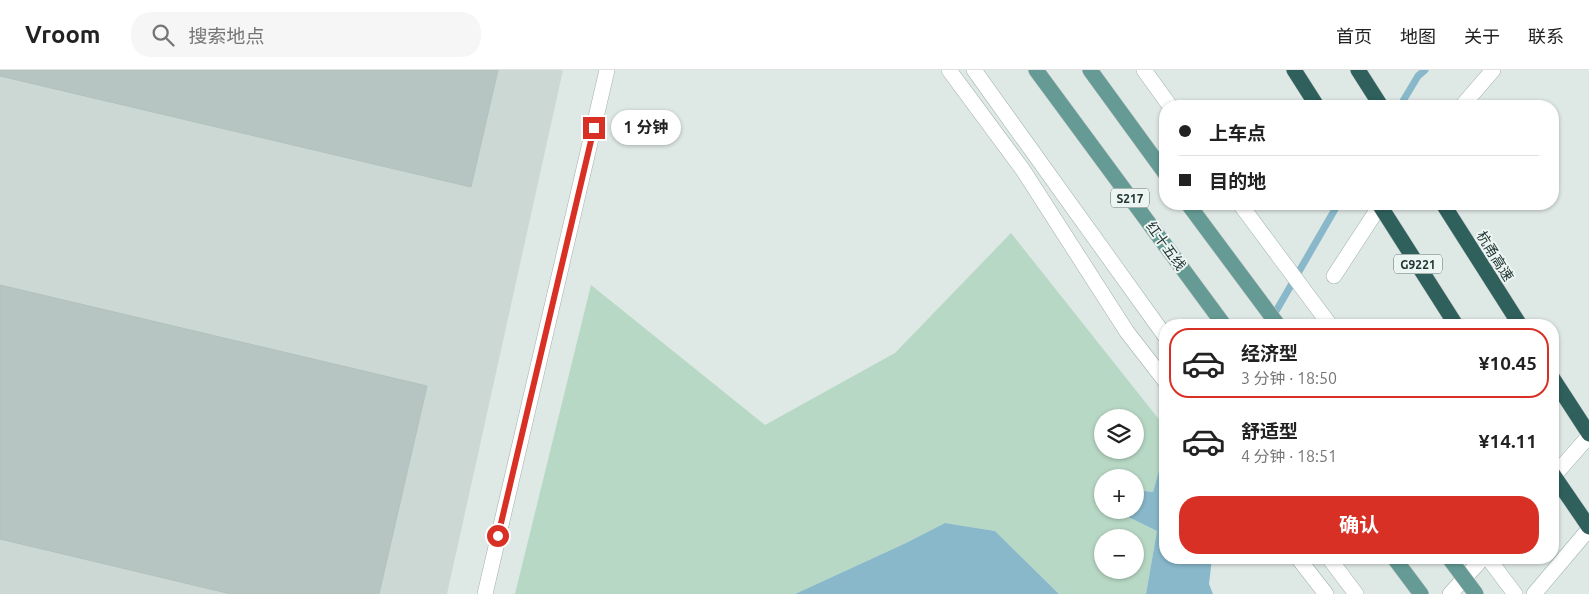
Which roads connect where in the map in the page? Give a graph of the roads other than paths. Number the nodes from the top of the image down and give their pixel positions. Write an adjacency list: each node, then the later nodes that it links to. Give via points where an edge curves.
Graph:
1 (607, 70): 39 (street)
2 (949, 70): 27 (street, via 1023,170 1127,332)
3 (974, 70): 26 (street)
4 (1036, 70): 21 (main road, 红十五线 / S217)
5 (1090, 70): 14 (main road)
6 (1144, 70): 10 (street)
7 (1294, 70): 11 (highway)
8 (1358, 70): 12 (highway)
9 (1493, 70): 13 (street)
10 (1166, 100)
11 (1313, 100)
12 (1377, 100)
13 (1467, 100)
14 (1159, 164)
15 (1192, 210): 22 (main road)
16 (1244, 210): 23 (street)
17 (1376, 210): 20 (street)
18 (1384, 210): 24 (highway, G9221, bridge)
19 (1447, 210): 25 (highway, 杭甬高速)
20 (1334, 276)
21 (1220, 319)
22 (1274, 319)
23 (1325, 319)
24 (1452, 319)
25 (1516, 319)
26 (1159, 328)
27 (1159, 373)
28 (1559, 388): 29 (highway)
29 (1589, 435): 30 (street)
30 (1559, 470)
31 (1559, 483): 32 (highway, bridge)
32 (1589, 528): 46 (street)
33 (1303, 564): 40 (street)
34 (1334, 564): 41 (street)
35 (1398, 564): 42 (main road)
36 (1454, 564): 44 (main road, bridge)
37 (1478, 564): 43 (street)
38 (1492, 564): 45 (street)
39 (485, 594)
40 (1326, 594)
41 (1356, 594)
42 (1421, 594)
43 (1450, 594)
44 (1476, 594)
45 (1515, 594)
46 (1534, 594)

